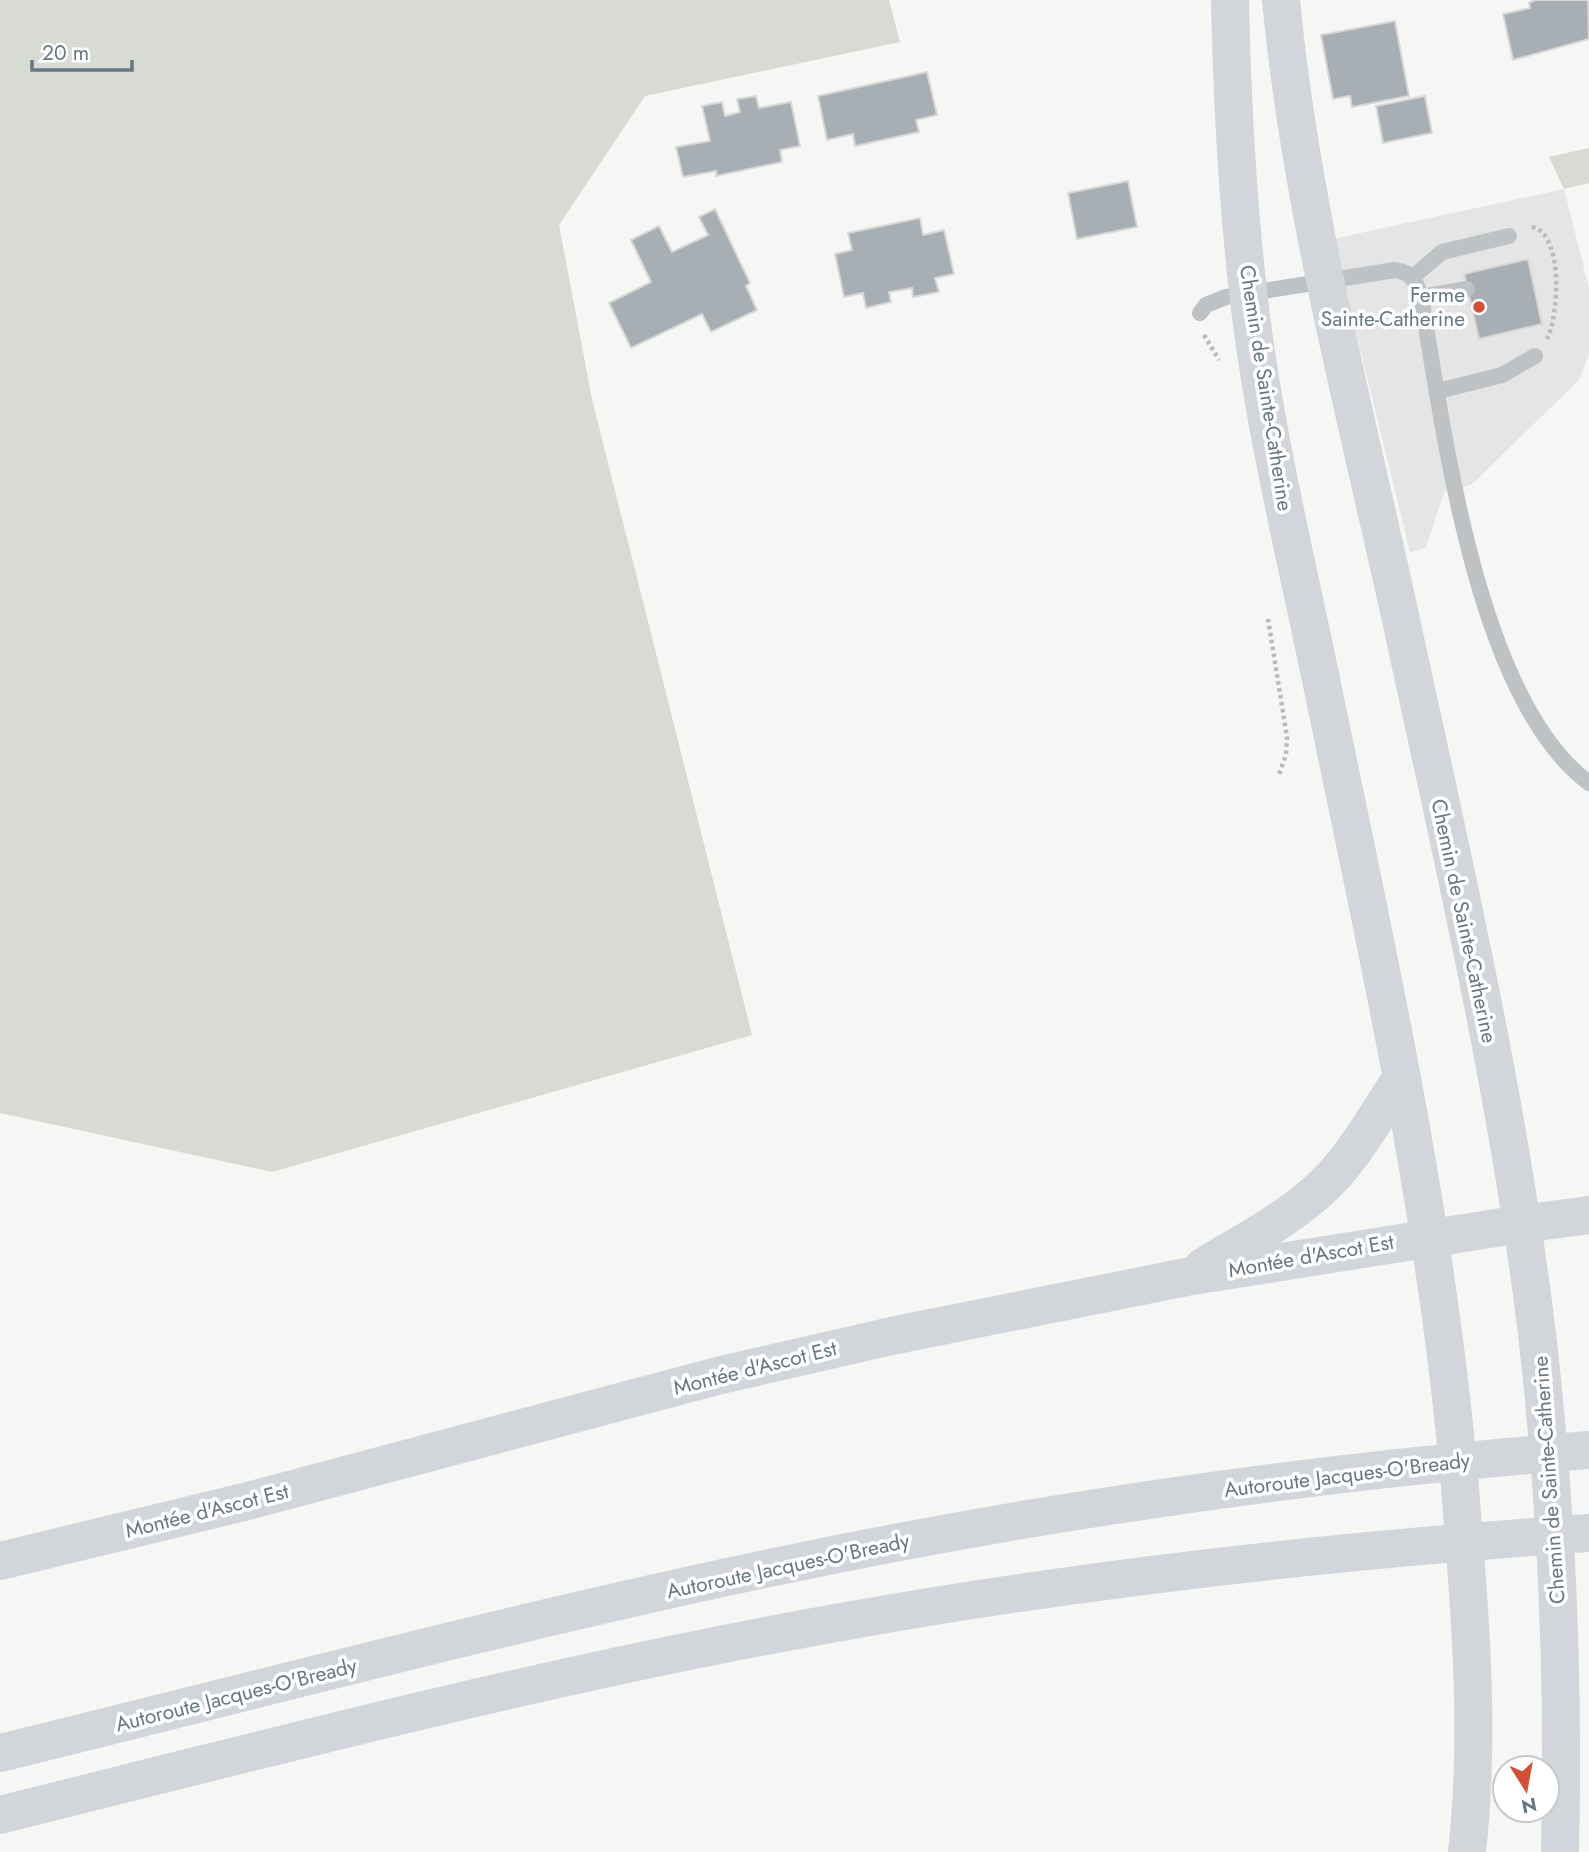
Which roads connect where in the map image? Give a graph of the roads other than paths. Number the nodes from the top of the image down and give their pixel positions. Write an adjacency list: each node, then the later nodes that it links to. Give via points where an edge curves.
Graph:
1 (1230, 0): 7 (main road, Chemin de Sainte-Catherine)
2 (1281, 0): 5 (main road, Chemin de Sainte-Catherine, via 1299,142)
3 (1509, 236): 4 (lane, via 1441,252)
4 (1413, 277): 5 (lane, via 1395,270); 8 (lane)
5 (1325, 281): 7 (lane); 15 (main road, Chemin de Sainte-Catherine, via 1428,746)
6 (1467, 289): 8 (lane)
7 (1248, 294): 9 (lane, via 1215,300); 13 (main road, Chemin de Sainte-Catherine, via 1281,490)
8 (1421, 297): 11 (lane)
9 (1200, 313)
10 (1535, 356): 11 (lane, via 1502,375)
11 (1438, 391): 12 (lane, via 1468,548 1492,628 1534,717 1560,754)
12 (1589, 783)
13 (1402, 1078): 16 (main road, Chemin de Sainte-Catherine); 17 (main road, via 1320,1189)
14 (1589, 1215): 15 (main road, Montée d'Ascot Est)
15 (1521, 1224): 16 (main road, Montée d'Ascot Est); 24 (main road, Chemin de Sainte-Catherine, via 1555,1528 1561,1688)
16 (1431, 1236): 17 (main road, Montée d'Ascot Est); 23 (main road, Chemin de Sainte-Catherine, via 1463,1528 1472,1742)
17 (1186, 1277): 20 (main road, Montée d'Ascot Est, via 788,1359)
18 (1589, 1451): 21 (main road, Autoroute Jacques-O'Bready, via 1391,1468 1102,1507 787,1564 499,1629)
19 (1589, 1533): 22 (main road, via 1246,1563 1060,1587 767,1635 445,1704)
20 (0, 1561)
21 (0, 1753)
22 (0, 1815)
23 (1467, 1852)
24 (1560, 1852)

